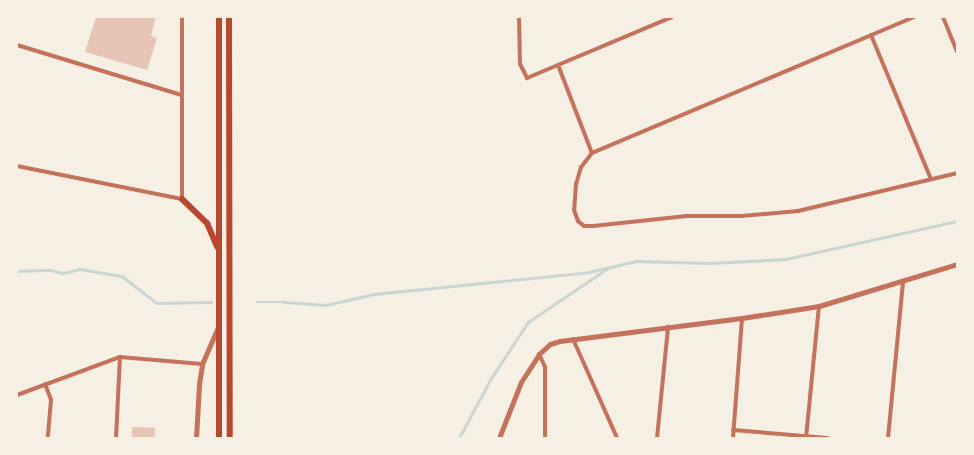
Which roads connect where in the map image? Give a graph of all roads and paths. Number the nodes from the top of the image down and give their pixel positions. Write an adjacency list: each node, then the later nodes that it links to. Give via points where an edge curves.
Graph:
1 (182, 17): 12 (street)
2 (219, 17): 18 (main road)
3 (230, 17): 37 (main road)
4 (518, 17): 11 (street, via 520,64 527,78)
5 (672, 17): 11 (street)
6 (914, 17): 8 (street)
7 (943, 17): 10 (street)
8 (871, 35): 13 (street); 16 (street)
9 (17, 45): 12 (street)
10 (957, 51)
11 (558, 65): 13 (street)
12 (182, 95): 17 (street)
13 (592, 153): 16 (street, via 581,167 576,184 574,210 578,222 584,226 686,216 740,216 798,211)
14 (17, 166): 17 (street)
15 (957, 173): 16 (street)
16 (932, 179)
17 (182, 200): 18 (main road, via 207,223)
18 (219, 254): 23 (main road)
19 (957, 264): 20 (street)
20 (903, 281): 21 (street); 44 (street)
21 (819, 306): 22 (street); 32 (street)
22 (742, 318): 24 (street); 31 (street)
23 (219, 325): 28 (street); 36 (main road)
24 (668, 327): 25 (street); 41 (street)
25 (573, 339): 26 (street, via 550,344); 40 (street)
26 (539, 354): 38 (street, via 521,382); 39 (street, via 545,366)
27 (120, 358): 28 (street); 29 (street); 34 (street)
28 (202, 364): 35 (street, via 197,399)
29 (45, 384): 30 (street); 33 (street, via 51,400)
30 (17, 395)
31 (734, 430): 32 (street); 42 (street)
32 (806, 437): 43 (street)
33 (48, 438)
34 (116, 438)
35 (196, 438)
36 (219, 438)
37 (230, 438)
38 (499, 438)
39 (545, 438)
40 (617, 438)
41 (657, 438)
42 (733, 438)
43 (828, 438)
44 (888, 438)

